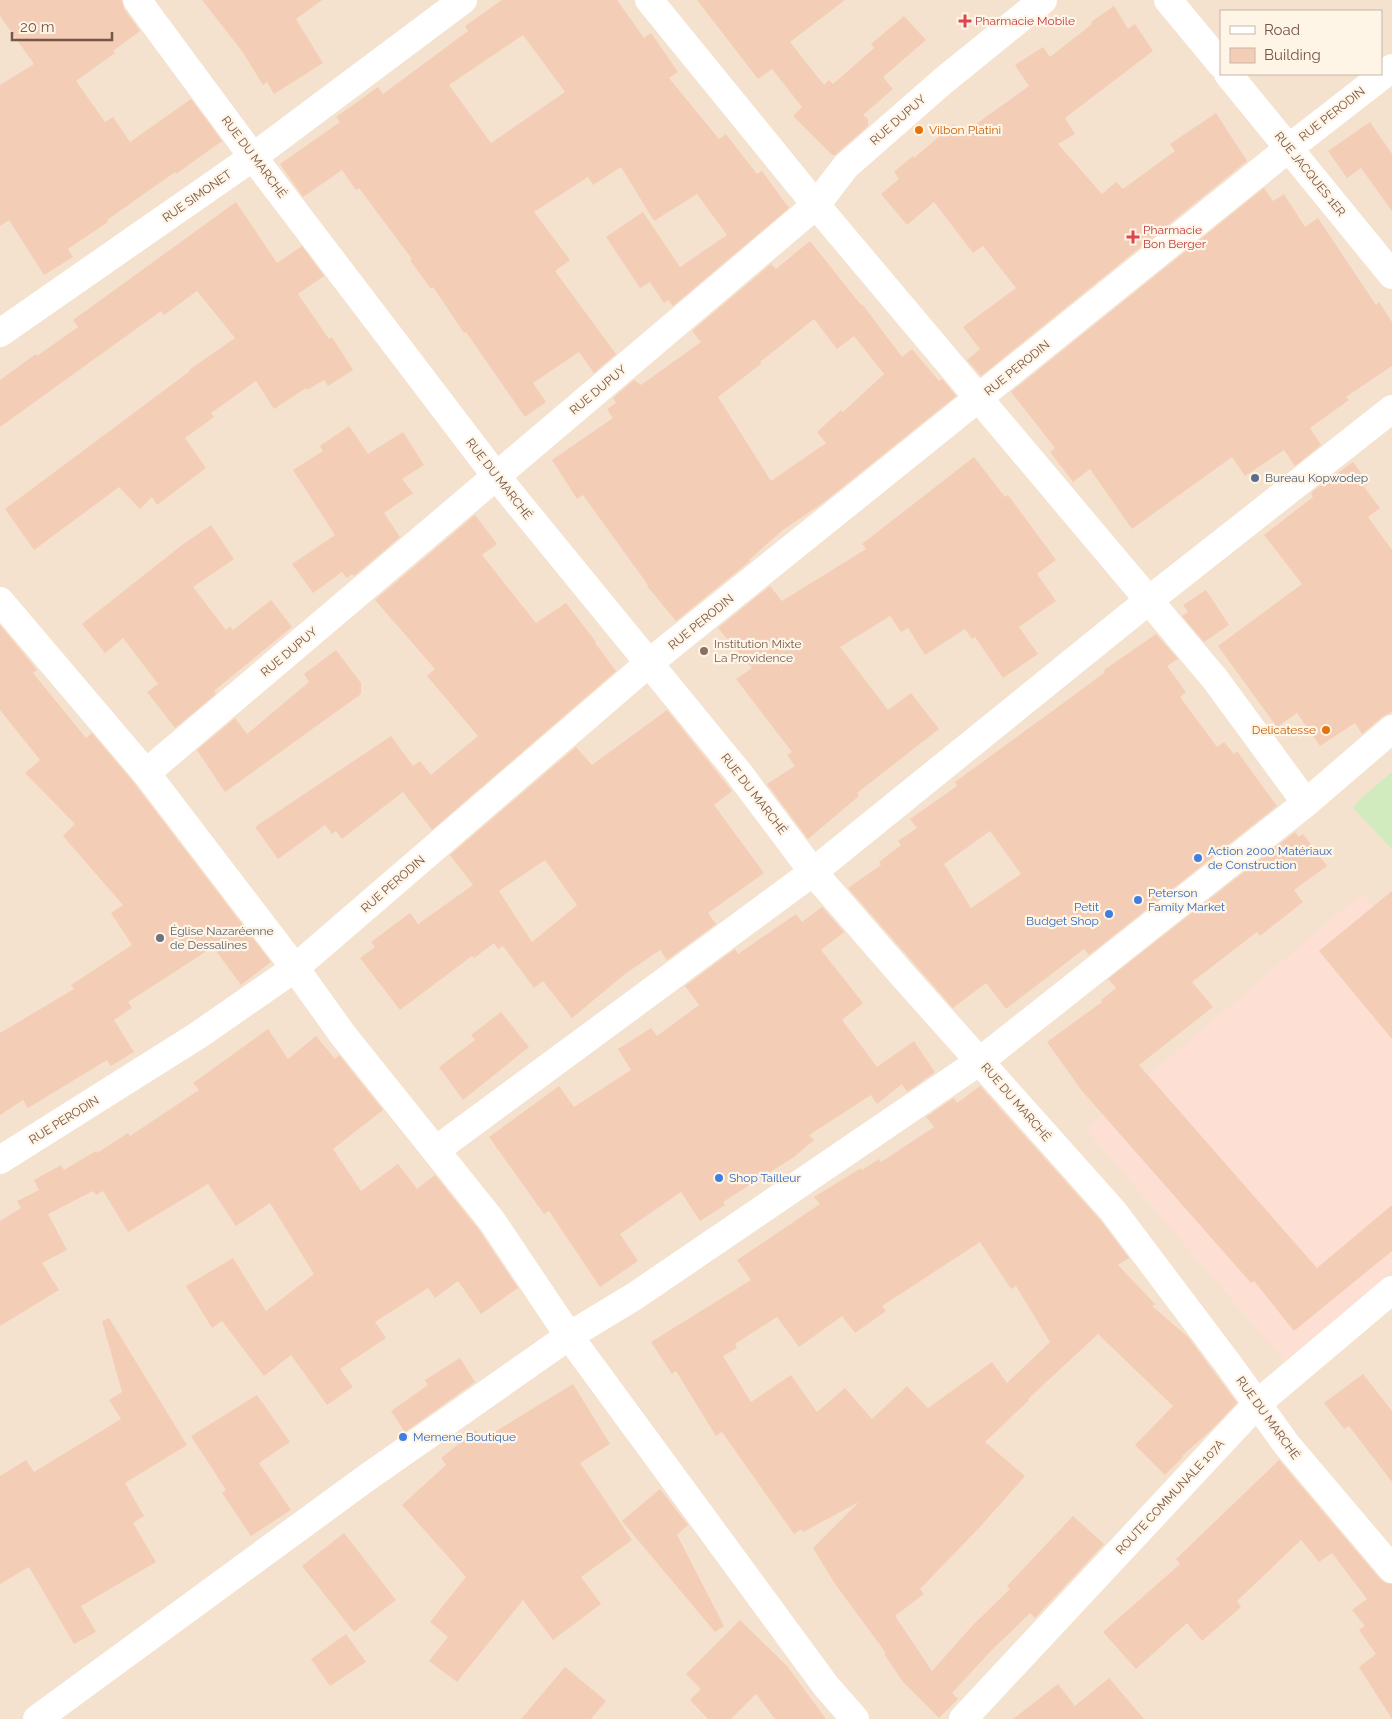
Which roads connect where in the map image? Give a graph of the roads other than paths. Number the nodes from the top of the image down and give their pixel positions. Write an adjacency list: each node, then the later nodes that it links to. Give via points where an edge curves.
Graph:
1 (137, 0): 10 (street, RUE DU MARCHÉ)
2 (463, 0): 10 (street, RUE SIMONET)
3 (649, 0): 11 (street)
4 (1043, 0): 11 (street, RUE DUPUY, via 846,166)
5 (1168, 0): 6 (street)
6 (1220, 63)
7 (1392, 68): 9 (street, RUE PERODIN)
8 (1229, 75): 9 (street, RUE JACQUES 1ER)
9 (1289, 148): 12 (street, RUE JACQUES 1ER); 14 (street, RUE PERODIN)
10 (253, 157): 13 (street, RUE SIMONET); 16 (street, RUE DU MARCHÉ)
11 (816, 205): 14 (street); 16 (street, RUE DUPUY)
12 (1392, 275)
13 (0, 333)
14 (979, 398): 18 (street); 19 (street, RUE PERODIN)
15 (1392, 409): 18 (street)
16 (496, 476): 19 (street, RUE DU MARCHÉ); 21 (street, RUE DUPUY)
17 (0, 601): 21 (street)
18 (1148, 601): 22 (street, via 1215,679); 23 (street)
19 (649, 663): 23 (street, RUE DU MARCHÉ, via 738,772); 24 (street, RUE PERODIN)
20 (1392, 729): 22 (street)
21 (146, 773): 24 (street)
22 (1306, 802): 25 (street)
23 (813, 872): 25 (street, RUE DU MARCHÉ); 26 (street)
24 (296, 968): 26 (street, via 343,1035); 27 (street, RUE PERODIN, via 189,1041)
25 (980, 1061): 29 (street, via 635,1296); 30 (street, RUE DU MARCHÉ, via 1113,1211)
26 (436, 1150): 29 (street, via 492,1221)
27 (0, 1160)
28 (1392, 1290): 30 (street, ROUTE COMMUNALE 107A)
29 (569, 1336): 32 (street, via 365,1479); 33 (street, via 826,1686)
30 (1257, 1404): 31 (street, RUE DU MARCHÉ, via 1320,1486); 34 (street, ROUTE COMMUNALE 107A)
31 (1392, 1569)
32 (37, 1719)
33 (855, 1719)
34 (963, 1719)

